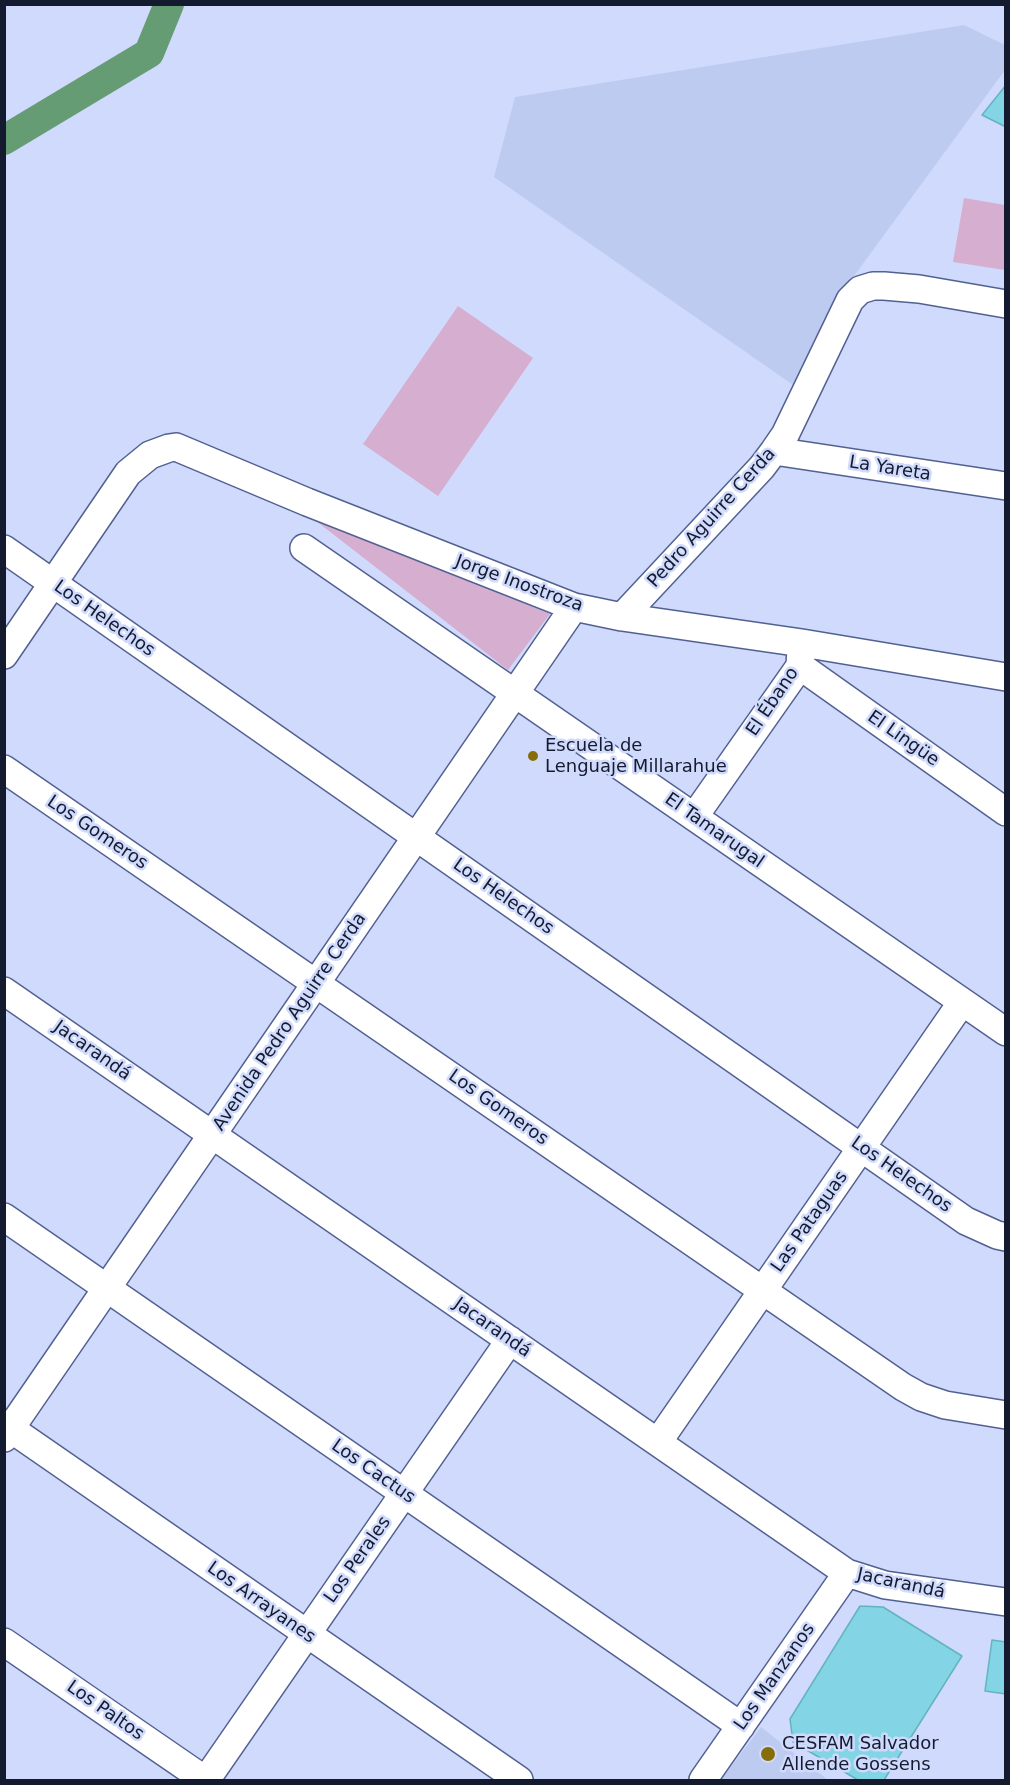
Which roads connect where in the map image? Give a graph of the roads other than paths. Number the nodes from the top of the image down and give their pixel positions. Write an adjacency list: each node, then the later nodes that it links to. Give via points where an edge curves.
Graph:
1 (1005, 304): 2 (street, Pedro Aguirre Cerda, via 919,289 873,286 860,290 850,300)
2 (774, 451): 3 (street, La Yareta); 8 (street, Pedro Aguirre Cerda)
3 (1005, 486)
4 (304, 548): 12 (street, El Tamarugal)
5 (4, 549): 6 (street, Los Helechos)
6 (53, 583): 7 (street, Jorge Inostroza, via 128,473 150,455 176,447); 10 (street, Jorge Inostroza); 16 (street, Los Helechos)
7 (574, 607): 8 (street, Jorge Inostroza); 12 (street, Avenida Pedro Aguirre Cerda)
8 (622, 617): 9 (street, Jorge Inostroza)
9 (801, 654): 11 (street, Jorge Inostroza); 14 (street, El Lingüe); 15 (street, El Ébano)
10 (4, 655)
11 (1005, 677)
12 (515, 694): 15 (street, El Tamarugal); 16 (street, Avenida Pedro Aguirre Cerda)
13 (4, 769): 17 (street, Los Gomeros)
14 (1005, 812)
15 (694, 817): 19 (street, El Tamarugal)
16 (417, 837): 17 (street, Avenida Pedro Aguirre Cerda); 22 (street, Los Helechos)
17 (316, 983): 21 (street, Avenida Pedro Aguirre Cerda); 26 (street, Los Gomeros)
18 (4, 991): 21 (street, Jacarandá)
19 (962, 1002): 20 (street, El Tamarugal); 22 (street, Las Pataguas)
20 (1005, 1032)
21 (213, 1135): 25 (street, Avenida Pedro Aguirre Cerda); 27 (street, Jacarandá)
22 (862, 1148): 24 (street, Los Helechos, via 966,1221); 26 (street, Las Pataguas)
23 (4, 1217): 25 (street, Los Cactus)
24 (1005, 1237)
25 (107, 1288): 29 (street, Avenida Pedro Aguirre Cerda); 31 (street, Los Cactus)
26 (763, 1291): 28 (street, Los Gomeros, via 903,1387 945,1405); 30 (street, Las Pataguas)
27 (510, 1340): 30 (street, Jacarandá); 31 (street, Los Perales)
28 (1005, 1415)
29 (7, 1430): 34 (street, Los Arrayanes)
30 (658, 1442): 32 (street, Jacarandá)
31 (404, 1493): 34 (street, Los Perales); 36 (street, Los Cactus)
32 (847, 1573): 33 (street, Jacarandá, via 885,1585); 36 (street, Los Manzanos)
33 (1005, 1602)
34 (307, 1634): 37 (street, Los Perales); 38 (street, Los Arrayanes)
35 (4, 1642): 37 (street, Los Paltos)
36 (741, 1726): 39 (street, Los Manzanos)
37 (206, 1780)
38 (519, 1780)
39 (703, 1780)

